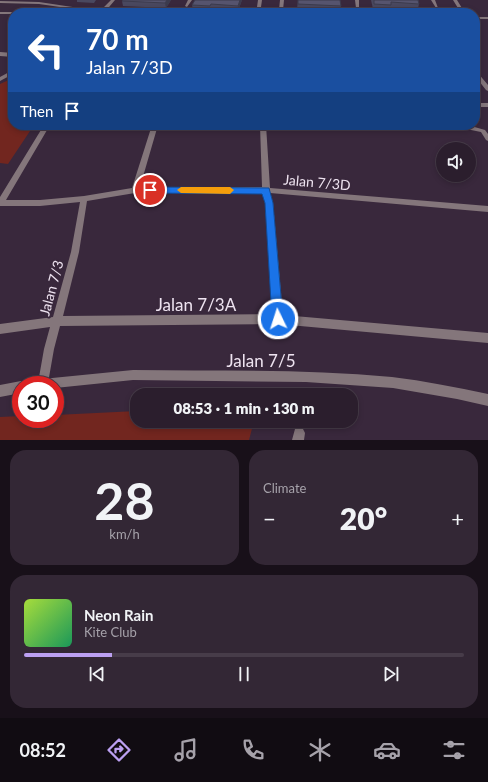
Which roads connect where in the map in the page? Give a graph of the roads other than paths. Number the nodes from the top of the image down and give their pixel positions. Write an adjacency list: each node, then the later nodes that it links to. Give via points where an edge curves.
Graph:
1 (113, 0): 11 (street)
2 (190, 0): 7 (street)
3 (260, 0): 8 (street)
4 (356, 0): 12 (street)
5 (433, 0): 9 (street)
6 (0, 2): 10 (street, via 39,3)
7 (187, 6)
8 (259, 7)
9 (437, 7)
10 (74, 8)
11 (106, 8)
12 (358, 8)
13 (480, 79): 14 (street)
14 (488, 89)
15 (44, 130): 23 (street)
16 (153, 130): 20 (street)
17 (263, 130): 21 (street)
18 (479, 130): 19 (street, via 483,131)
19 (488, 139)
20 (135, 190): 21 (street, Jalan 7/3D); 22 (street, Jalan 7/3D)
21 (266, 190): 24 (street, Jalan 7/3D); 25 (street)
22 (84, 199): 23 (street, Jalan 7/3D); 26 (street, Jalan 7/3, via 75,252)
23 (0, 203)
24 (488, 209)
25 (278, 319): 26 (street, Jalan 7/3A); 28 (street, Jalan 7/3A)
26 (57, 321): 27 (street, Jalan 7/3A); 29 (street, Jalan 7/3)
27 (0, 329)
28 (488, 338)
29 (40, 376)
30 (64, 382): 33 (street, Jalan 7/5, via 133,375 306,377 393,384)
31 (12, 389): 32 (street)
32 (0, 391)
33 (488, 400)

